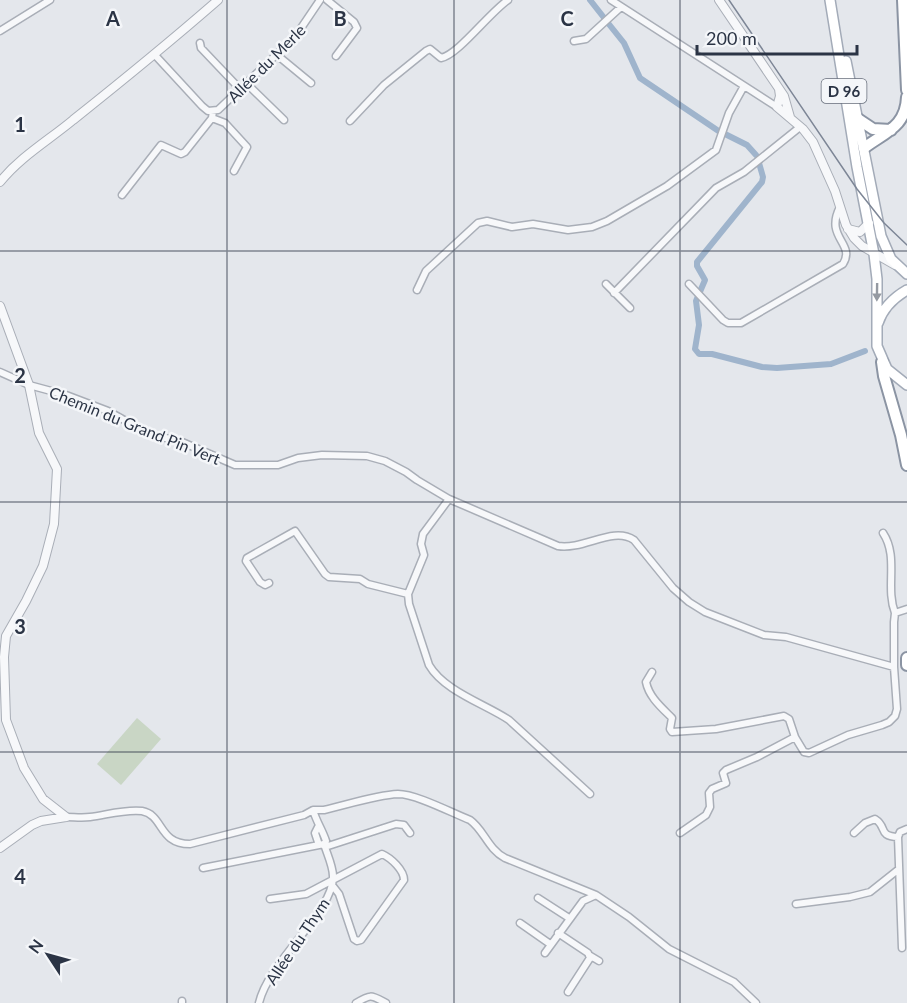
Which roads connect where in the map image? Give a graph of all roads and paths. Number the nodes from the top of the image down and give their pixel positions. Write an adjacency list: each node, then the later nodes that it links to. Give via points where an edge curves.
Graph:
1 (50, 0): 12 (street)
2 (219, 0): 15 (street)
3 (320, 0): 16 (street, Allée du Merle, via 295,38)
4 (327, 0): 17 (street, via 357,28)
5 (508, 0): 30 (street, via 446,57 441,58 430,49 417,58)
6 (611, 0): 10 (street)
7 (720, 0): 22 (street)
8 (830, 0): 28 (main road, D 96); 38 (main road, D 96)
9 (904, 0): 11 (highway); 23 (highway)
10 (621, 8): 13 (street, via 586,39); 20 (street)
11 (907, 16)
12 (0, 31)
13 (574, 41)
14 (200, 43): 21 (street)
15 (154, 54): 26 (street, Allée du Merle); 37 (street, via 24,157)
16 (277, 55): 18 (street, Allée du Merle); 19 (street)
17 (336, 56)
18 (246, 83): 21 (street, Allée du Merle); 29 (street)
19 (311, 84)
20 (744, 86): 25 (street); 48 (street, via 716,150 667,186 592,227 559,230 532,224 478,224 426,271)
21 (240, 89): 26 (street, Allée du Merle)
22 (778, 89): 25 (street); 27 (street)
23 (907, 90)
24 (907, 96): 32 (highway, via 901,120)
25 (777, 107): 27 (street)
26 (213, 115): 36 (street, via 246,147); 39 (street, via 181,154 161,145)
27 (790, 117): 31 (street)
28 (858, 119): 32 (highway, via 873,129); 35 (main road, D 96)
29 (284, 120)
30 (350, 121)
31 (800, 127): 33 (street); 34 (street)
32 (891, 130): 35 (highway)
33 (791, 134): 34 (street); 50 (street, via 744,172 716,188)
34 (806, 134): 40 (street)
35 (864, 148): 38 (main road, via 860,153); 44 (main road, D 96, via 881,236)
36 (234, 171)
37 (0, 182)
38 (862, 185): 41 (main road, D 96)
39 (122, 195)
40 (840, 207): 42 (street); 47 (street, via 835,228 847,256 838,267 741,323 723,320)
41 (869, 219): 42 (street, via 860,232); 43 (main road, D 96)
42 (848, 228): 43 (street)
43 (874, 254): 44 (street); 53 (main road, D 96, one-way to 53)
44 (898, 267): 45 (main road, D 96)
45 (907, 274)
46 (606, 284): 50 (street)
47 (689, 284)
48 (417, 290)
49 (907, 290): 53 (main road, via 887,305)
50 (614, 292): 52 (street)
51 (0, 306): 56 (street)
52 (630, 308)
53 (877, 329): 54 (main road)
54 (882, 362): 57 (main road); 58 (highway)
55 (0, 372): 56 (street, Chemin du Grand Pin Vert)
56 (29, 385): 59 (street, Chemin du Grand Pin Vert, via 108,411 148,434 182,442 235,465 278,465 322,455 367,456 385,460); 71 (street, via 39,433 57,469 54,524 43,566 6,636 6,720 24,768 43,799)
57 (907, 385)
58 (907, 465)
59 (449, 500): 62 (street, via 423,534 424,555); 66 (street, Chemin du Grand Pin Vert, via 558,546 627,536 673,588 705,612 764,635 786,637)
60 (883, 533): 63 (street, via 891,549 891,589)
61 (270, 583): 62 (street, via 260,582 247,558 295,531 329,577 360,579)
62 (408, 594): 69 (street, via 432,671 479,705 509,720)
63 (901, 611): 66 (street, via 894,622)
64 (907, 658): 65 (highway)
65 (907, 665)
66 (894, 667): 68 (street, via 897,709 889,722 806,753)
67 (652, 672): 68 (street, via 647,688 672,718 672,732 716,729 784,716)
68 (795, 736): 74 (street, via 723,772 726,783 709,793 706,815)
69 (590, 794)
70 (314, 813): 71 (street, via 190,844 168,837 143,811); 77 (street, Allée du Thym, via 318,826 315,833); 82 (street, via 386,796 411,797 470,820 492,849 505,858)
71 (66, 817): 78 (street, via 41,820)
72 (907, 829): 76 (street)
73 (411, 833): 77 (street, via 404,825 396,824)
74 (680, 833)
75 (854, 833): 76 (street, via 875,819 884,834)
76 (898, 837): 80 (street)
77 (324, 844): 79 (street); 81 (street, Allée du Thym)
78 (0, 848)
79 (203, 868)
80 (899, 869): 85 (street, via 870,892); 90 (street)
81 (333, 882): 81 (street, via 382,854 405,877 357,941); 84 (street, via 306,894); 95 (street, Allée du Thym, via 325,903 284,955)
82 (596, 895): 86 (street, via 583,901); 98 (street, via 669,949 734,982)
83 (538, 898): 86 (street)
84 (270, 899)
85 (796, 904)
86 (569, 918): 88 (street)
87 (520, 923): 89 (street)
88 (558, 933): 89 (street); 92 (street)
89 (550, 944): 91 (street)
90 (902, 948)
91 (545, 953)
92 (589, 956): 93 (street); 94 (street, via 590,961)
93 (599, 961)
94 (568, 992)
95 (259, 1003)
96 (356, 1003): 97 (street, via 373,996)
97 (386, 1003)
98 (756, 1003)

